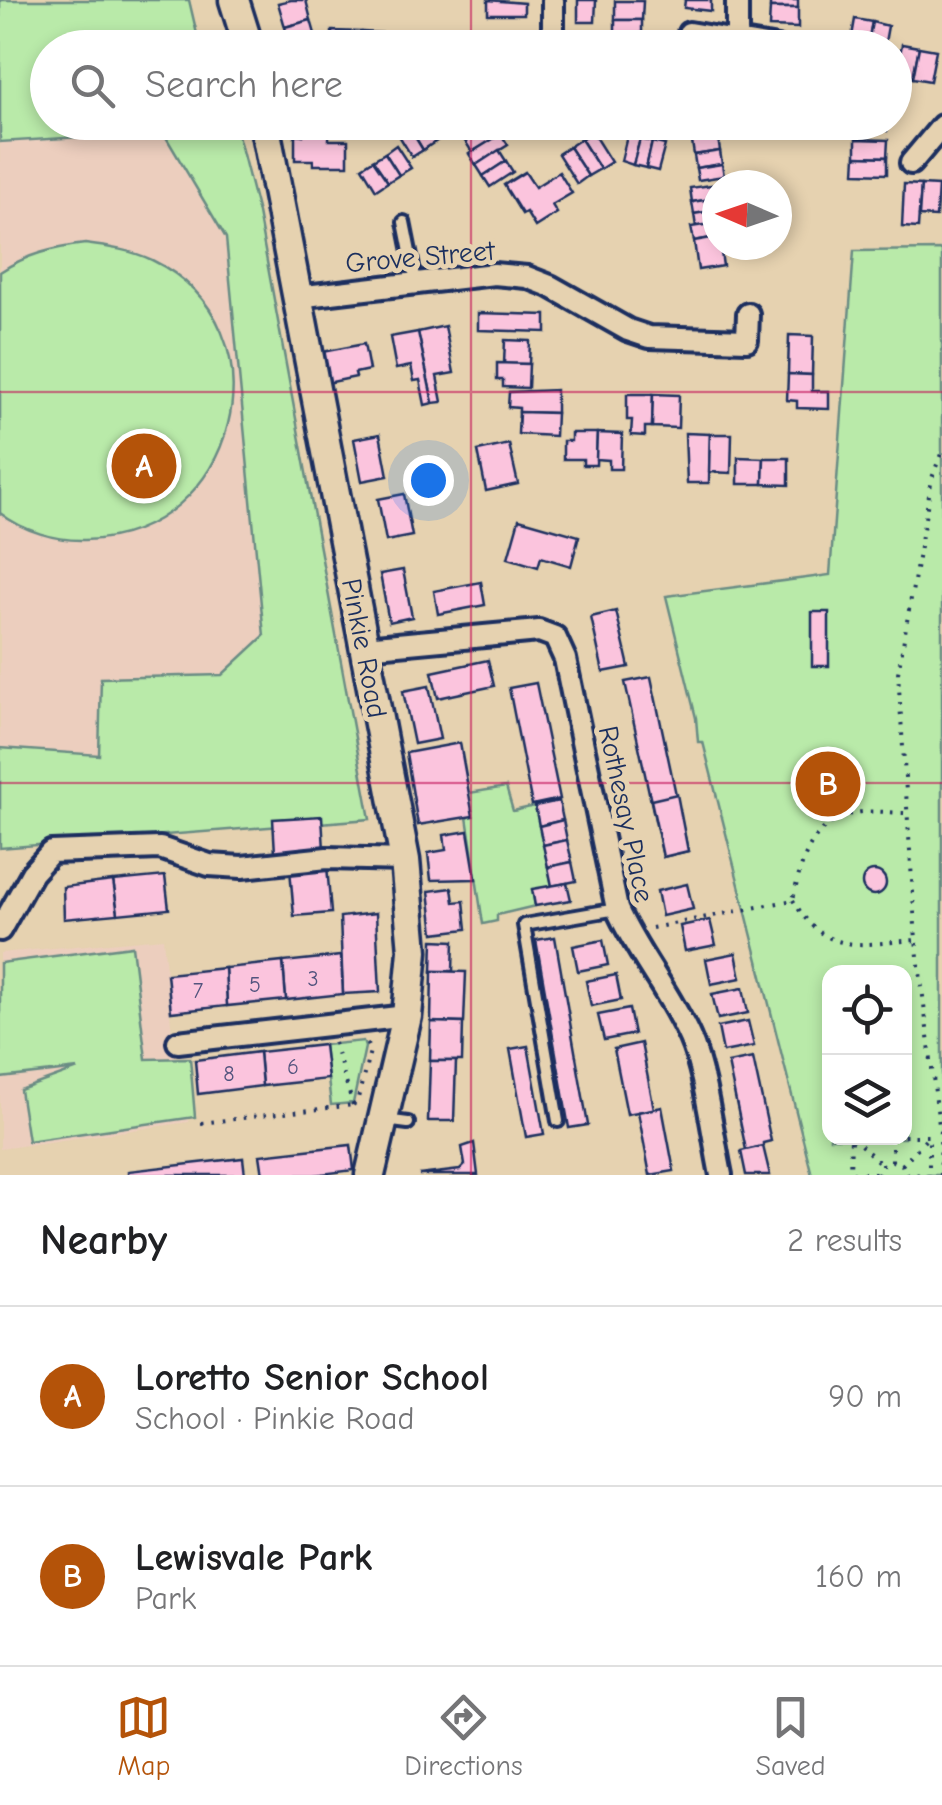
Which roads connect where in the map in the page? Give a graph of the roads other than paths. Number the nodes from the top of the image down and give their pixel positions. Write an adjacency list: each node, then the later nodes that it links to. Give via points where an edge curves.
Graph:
1 (234, 0): 4 (main road)
2 (553, 0): 5 (street)
3 (737, 0): 6 (street)
4 (243, 30)
5 (553, 30)
6 (737, 30)
7 (942, 126): 9 (street)
8 (267, 140): 12 (main road, Pinkie Road)
9 (911, 163)
10 (404, 222): 11 (lane)
11 (416, 282): 12 (street, Grove Street); 13 (street, Grove Street, via 527,277 649,337 747,340)
12 (297, 297): 14 (main road, Pinkie Road)
13 (748, 314)
14 (365, 647): 15 (main road, Pinkie Road); 16 (street, Rothesay Place, via 540,631 555,637)
15 (405, 860): 17 (street, via 326,858 242,867 209,865 160,848 51,852); 18 (main road, Pinkie Road, via 413,951)
16 (617, 909): 20 (lane, via 524,925); 22 (street, Rothesay Place, via 693,1044)
17 (0, 930)
18 (407, 1016): 19 (street); 21 (main road, Pinkie Road, via 396,1122)
19 (178, 1042)
20 (558, 1120)
21 (370, 1175)
22 (721, 1175)

